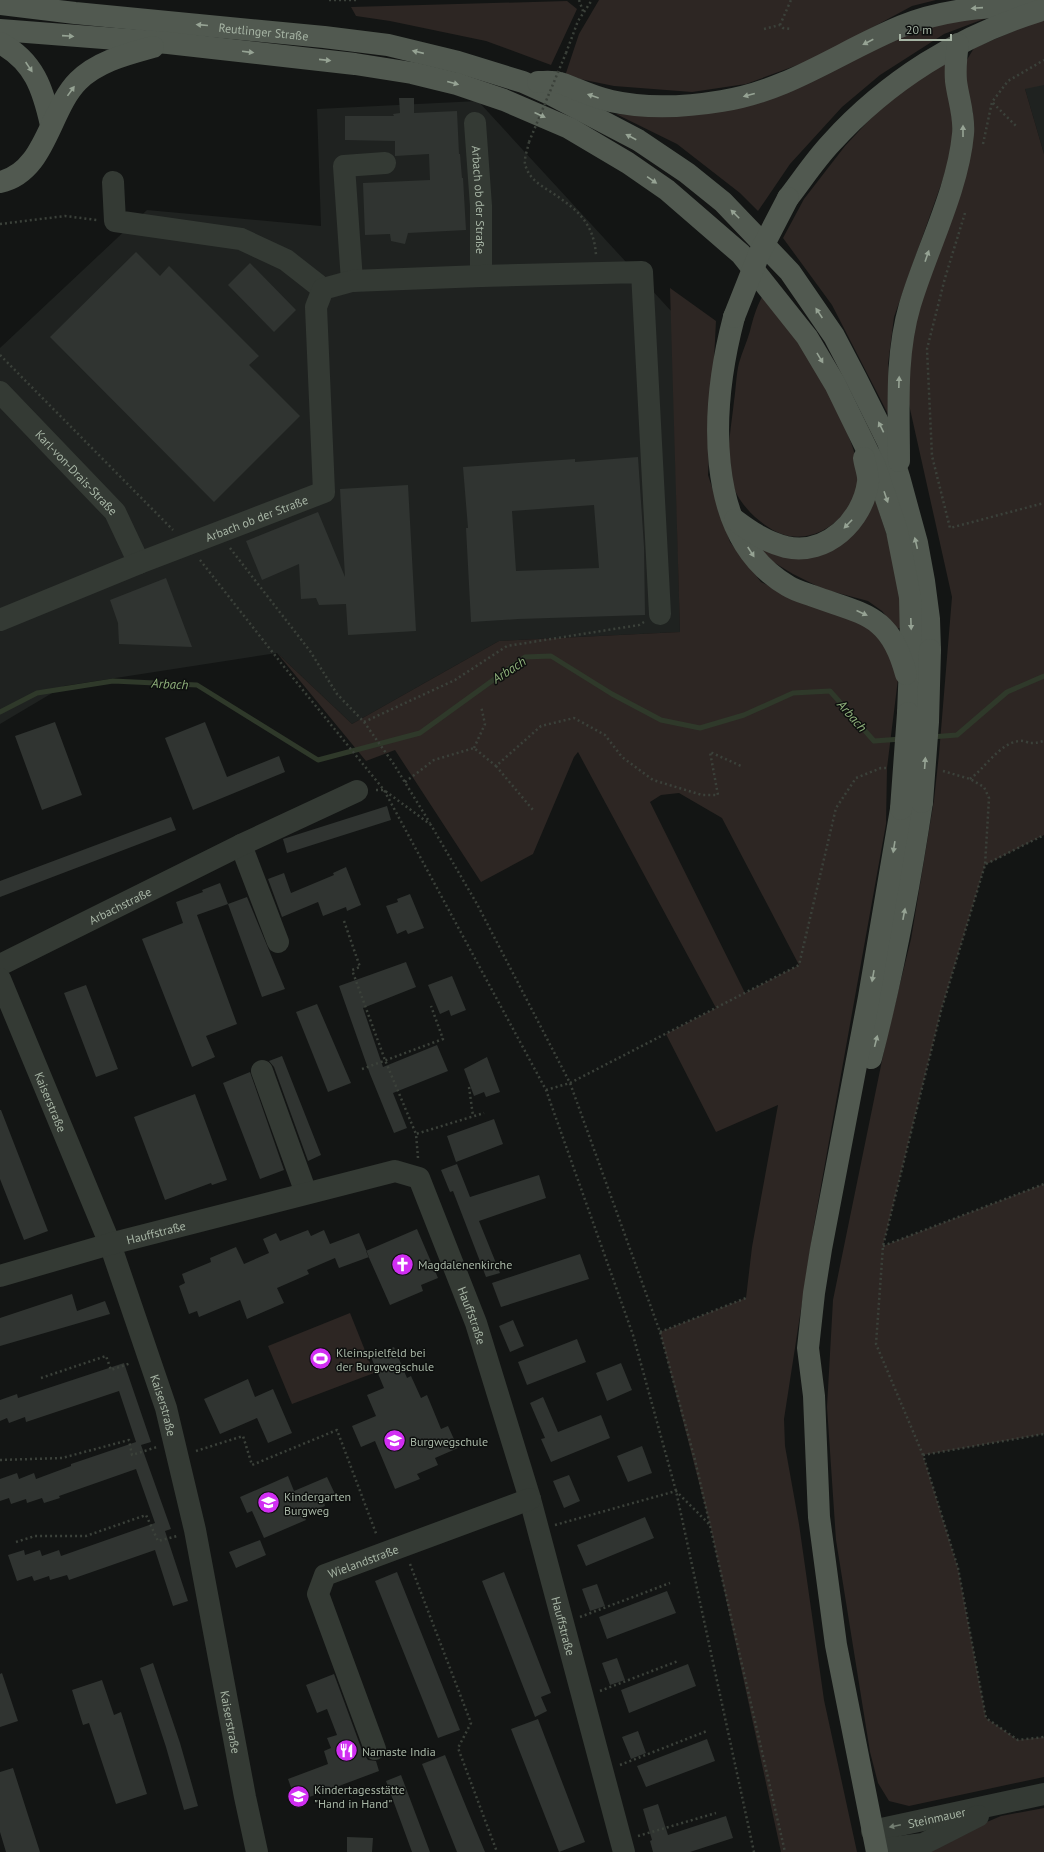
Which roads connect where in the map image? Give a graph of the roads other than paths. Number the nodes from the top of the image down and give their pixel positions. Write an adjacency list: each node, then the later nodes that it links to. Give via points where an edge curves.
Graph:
1 (30, 0): 5 (main road)
2 (1044, 3): 10 (main road, one-way to 10, via 967,8 923,18 881,35 805,75 748,96 722,101 688,105 633,104 596,97 560,83)
3 (0, 4): 5 (main road, Reutlinger Straße)
4 (1044, 9): 9 (main road)
5 (75, 13): 10 (main road, Reutlinger Straße, one-way to 5, via 458,62 388,45)
6 (0, 30): 8 (main road, Reutlinger Straße, one-way to 8)
7 (0, 43): 12 (main road, one-way to 12, via 13,50 38,80 46,100)
8 (168, 43): 12 (main road, one-way to 8, via 78,81 96,68 118,57); 20 (main road, Reutlinger Straße, one-way to 20, via 384,68 457,84 504,100 569,128 667,190 741,254 807,337 835,384)
9 (958, 44): 21 (main road, one-way to 9, via 898,378 902,344 910,306 954,180 964,134 956,82); 22 (main road, bridge, via 916,68 867,107 830,144 788,198 759,254 734,317 726,349 719,404 719,448 723,488)
10 (523, 82): 21 (main road, one-way to 10, via 888,442 834,336 790,272 758,238 723,202 687,173 638,140)
11 (475, 123): 16 (street, Arbach ob der Straße, via 481,206)
12 (51, 125): 14 (main road, via 39,151 24,170)
13 (386, 163): 17 (street, via 344,166)
14 (0, 182)
15 (113, 182): 18 (street, via 115,222 241,239 286,260)
16 (481, 276): 17 (street); 24 (street, via 642,272)
17 (352, 282): 18 (street)
18 (324, 289): 23 (street, Arbach ob der Straße, via 316,308 324,492)
19 (0, 392): 23 (street, Karl-von-Drais-Straße, via 115,512)
20 (859, 436): 22 (main road, one-way to 22, via 868,481 862,505 851,524 829,541 804,548 786,547 753,534); 26 (main road, one-way to 26, via 875,466 898,531 910,597)
21 (900, 477): 36 (main road, one-way to 21, bridge, via 829,1280 853,1132 890,983 908,893 922,802 928,722 929,619 917,543)
22 (733, 518): 26 (main road, one-way to 26, via 756,561 772,576 789,587 862,612 877,621 890,636 901,657)
23 (138, 563): 25 (street, Arbach ob der Straße)
24 (660, 614)
25 (0, 620)
26 (910, 687): 36 (main road, one-way to 36, bridge, via 901,809 814,1293 808,1348)
27 (357, 791): 28 (street, Arbachstraße)
28 (241, 844): 29 (street); 30 (street, Arbachstraße)
29 (278, 942)
30 (0, 965)
31 (0, 979): 34 (street, Kaiserstraße)
32 (262, 1071): 33 (street)
33 (306, 1194): 34 (street, Hauffstraße); 37 (street, Hauffstraße, via 395,1171 419,1178 476,1323)
34 (110, 1244): 35 (street, Hauffstraße); 44 (street, Kaiserstraße, via 166,1408 195,1530)
35 (0, 1276)
36 (814, 1396): 41 (main road, via 819,1518 836,1645)
37 (530, 1499): 38 (street, Wielandstraße, via 325,1576 318,1594); 42 (street, Hauffstraße)
38 (374, 1749)
39 (1044, 1794): 40 (street, Steinmauer)
40 (1001, 1804): 41 (street, Steinmauer, one-way to 41); 43 (street, Steinmauer)
41 (875, 1844): 43 (street, Steinmauer)
42 (622, 1847)
43 (921, 1848)
44 (257, 1852)

